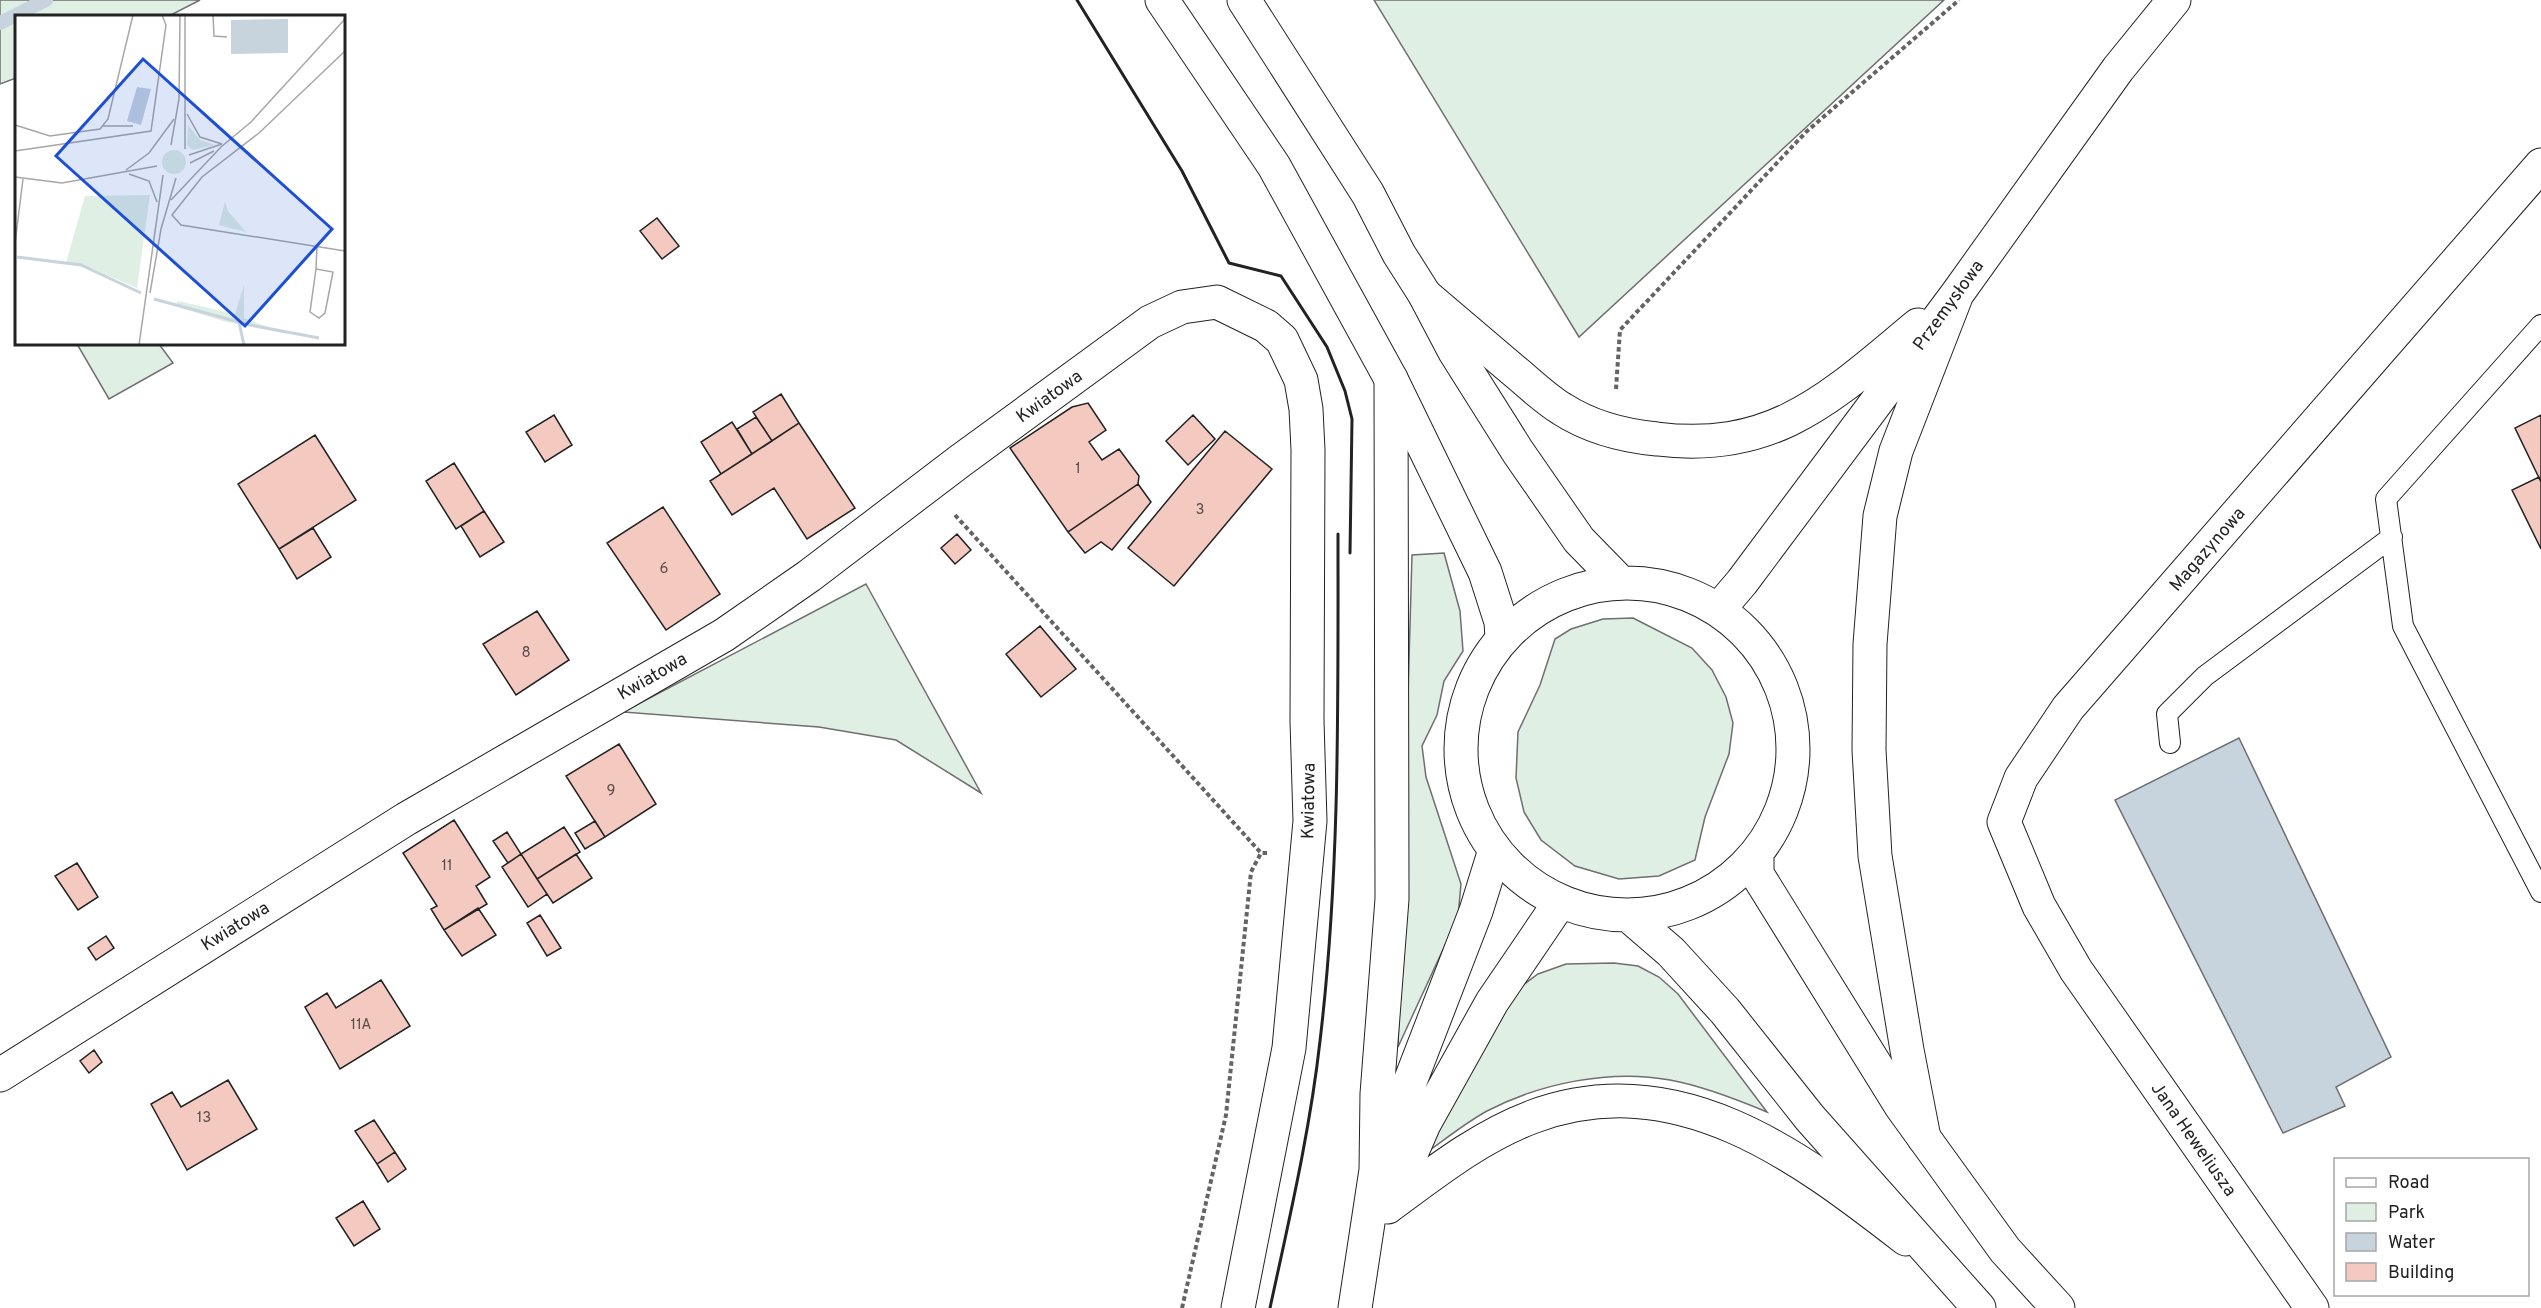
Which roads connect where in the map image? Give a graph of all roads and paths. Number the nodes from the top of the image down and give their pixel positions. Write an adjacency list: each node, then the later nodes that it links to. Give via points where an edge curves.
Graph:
1 (1162, 0): 9 (main road, via 1274,166)
2 (1244, 0): 7 (main road, via 1368,194)
3 (1959, 0): 10 (path, via 1806,132 1620,330)
4 (2174, 0): 6 (main road, Przemysłowa, via 2118,69)
5 (2541, 165): 24 (main road, Magazynowa, via 2068,708 2021,778 2004,822 2039,906)
6 (1957, 294): 7 (main road, via 1832,395 1794,419 1752,434 1718,441 1683,442 1608,430 1563,409); 14 (main road, Przemysłowa); 26 (main road, via 1896,451 1880,516 1870,644 1869,750 1875,856)
7 (1425, 295): 13 (main road, via 1455,352 1518,452 1580,540)
8 (2541, 325): 12 (lane, via 2386,499)
9 (1391, 379): 15 (main road, via 1485,572 1501,622); 27 (main road, via 1392,898 1377,1094)
10 (1615, 401)
11 (930, 486): 19 (path); 25 (main road, Kwiatowa, via 724,634 406,819); 32 (main road, Kwiatowa, via 1150,322 1182,307 1217,302 1266,326 1282,340 1301,380 1308,450 1310,821 1289,1048)
12 (2392, 537): 16 (lane, via 2205,676 2167,714); 21 (lane, via 2403,626)
13 (1619, 581): 14 (main road, via 1654,583 1689,593); 15 (main road, via 1576,590 1536,609)
14 (1719, 609): 20 (main road, via 1754,639 1779,678 1793,722 1793,768 1782,813)
15 (1502, 638): 17 (main road, via 1477,677 1463,720 1461,766 1472,810)
16 (2170, 743)
17 (1495, 850): 22 (main road, via 1524,880); 27 (main road, via 1476,911)
18 (1271, 852): 19 (path)
19 (1261, 853): 31 (path, via 1251,872 1226,1115)
20 (1757, 853): 23 (main road, via 1731,879 1700,899 1665,911); 26 (main road, via 1757,874)
21 (2541, 892)
22 (1560, 902): 23 (main road, via 1594,912); 28 (main road, via 1492,1002 1424,1124)
23 (1628, 915): 29 (main road, via 1671,952 1725,1011 1810,1118)
24 (2076, 970): 35 (main road, Jana Heweliusza)
25 (0, 1075)
26 (1924, 1138): 34 (main road, via 2005,1250)
27 (1376, 1170): 30 (main road)
28 (1389, 1206): 29 (main road, via 1460,1154 1530,1118 1563,1107 1652,1102 1724,1121 1803,1164); 30 (main road)
29 (1936, 1262): 33 (main road)
30 (1356, 1302)
31 (1182, 1308)
32 (1238, 1308)
33 (1979, 1308)
34 (2058, 1308)
35 (2312, 1308)

